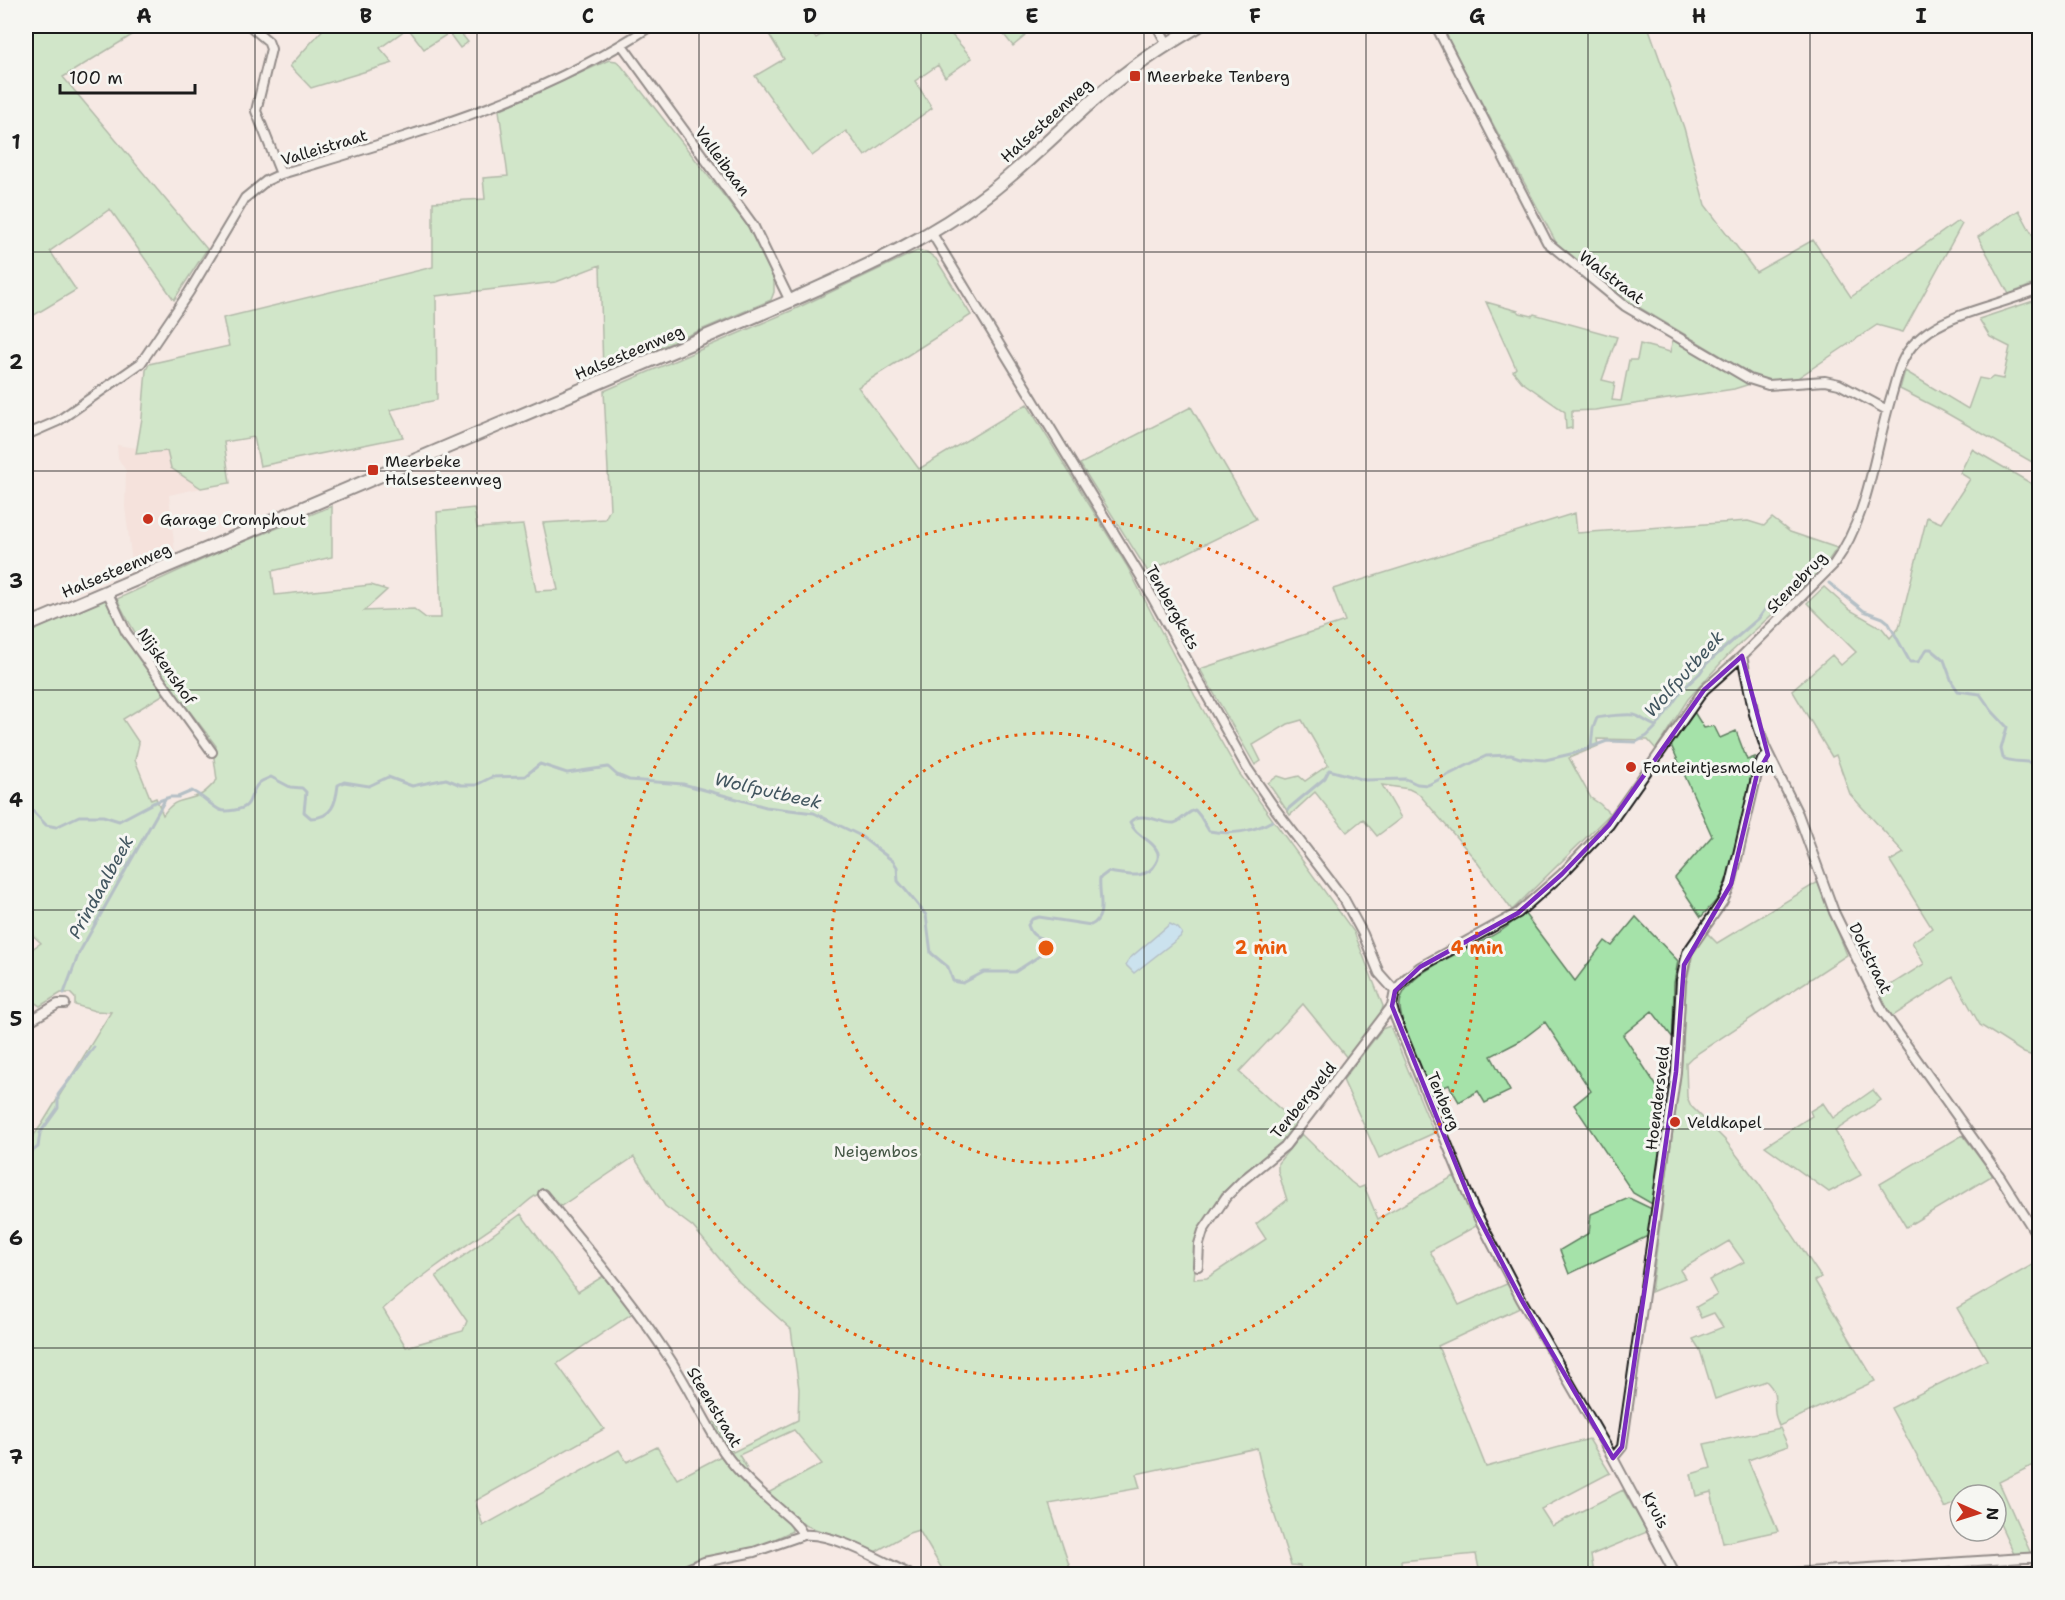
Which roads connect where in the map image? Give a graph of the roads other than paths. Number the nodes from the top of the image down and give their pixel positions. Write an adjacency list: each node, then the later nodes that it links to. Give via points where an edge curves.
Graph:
1 (250, 26): 8 (street, via 268,41 271,49 256,111)
2 (651, 26): 7 (street, Valleistraat)
3 (1157, 26): 6 (street)
4 (1198, 26): 6 (main road, Halsesteenweg)
5 (1436, 26): 12 (street, Walstraat, via 1547,242 1558,252 1625,306 1749,379 1768,386 1826,381)
6 (1167, 44): 9 (main road, Halsesteenweg, via 1098,96 988,194)
7 (622, 45): 8 (street, Valleistraat, via 473,115); 11 (street, Valleibaan, via 753,225)
8 (281, 174): 13 (street, Valleistraat, via 246,198 141,363 58,421)
9 (931, 232): 11 (main road, Halsesteenweg); 19 (street, Tenbergkets, via 1141,577 1247,768 1344,900 1379,973)
10 (2040, 288): 12 (street, Stenebrug, via 1949,321 1919,339 1901,364)
11 (790, 301): 14 (main road, Halsesteenweg)
12 (1887, 410): 16 (street, Stenebrug, via 1861,508 1844,549 1815,584)
13 (26, 435)
14 (107, 591): 15 (main road, Halsesteenweg); 17 (street, Nijskenshof, via 126,632)
15 (26, 626)
16 (1742, 656): 18 (street, Dokstraat, via 1754,714); 19 (street, Stenebrug, via 1704,690 1609,825 1562,874 1518,913 1420,967)
17 (212, 752)
18 (1768, 755): 24 (street, Dokstraat, via 1798,813 1834,912 1883,1012 1999,1175); 26 (street, Hoendersveld, via 1757,774 1731,884 1687,953 1684,965 1676,1072 1629,1401 1622,1447)
19 (1395, 991): 21 (street, Tenberg)
20 (65, 1004): 22 (street, via 58,1004)
21 (1392, 1006): 25 (street, Tenbergveld, via 1285,1146 1226,1197 1203,1231); 26 (street, Tenberg, via 1473,1207)
22 (26, 1023)
23 (543, 1194): 27 (street, Steenstraat, via 654,1335 735,1466)
24 (2040, 1240)
25 (1198, 1266)
26 (1613, 1458): 32 (street, Kruis)
27 (803, 1535): 30 (street, via 754,1552 704,1562); 31 (street, via 827,1538)
28 (2037, 1558): 29 (street); 33 (street)
29 (2040, 1571)
30 (675, 1575)
31 (909, 1575)
32 (1675, 1575)
33 (1776, 1575)

